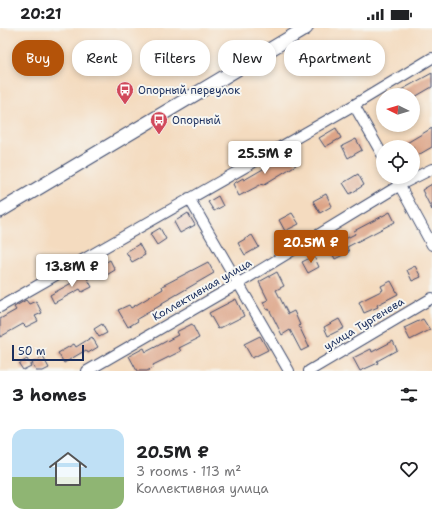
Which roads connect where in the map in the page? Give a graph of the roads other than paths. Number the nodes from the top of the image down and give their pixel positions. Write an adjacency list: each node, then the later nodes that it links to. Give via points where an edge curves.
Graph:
1 (306, 28): 10 (street)
2 (432, 58): 3 (street)
3 (354, 104): 4 (street); 9 (street)
4 (376, 143)
5 (432, 169): 6 (street, Коллективная улица)
6 (420, 173)
7 (392, 184): 12 (street, Коллективная улица)
8 (399, 184): 11 (street)
9 (189, 198): 12 (street); 14 (street)
10 (0, 211)
11 (432, 245)
12 (239, 283): 15 (street, Коллективная улица); 16 (street)
13 (432, 298): 17 (street, улица Тургенева)
14 (0, 307)
15 (87, 371)
16 (289, 371)
17 (309, 371)

